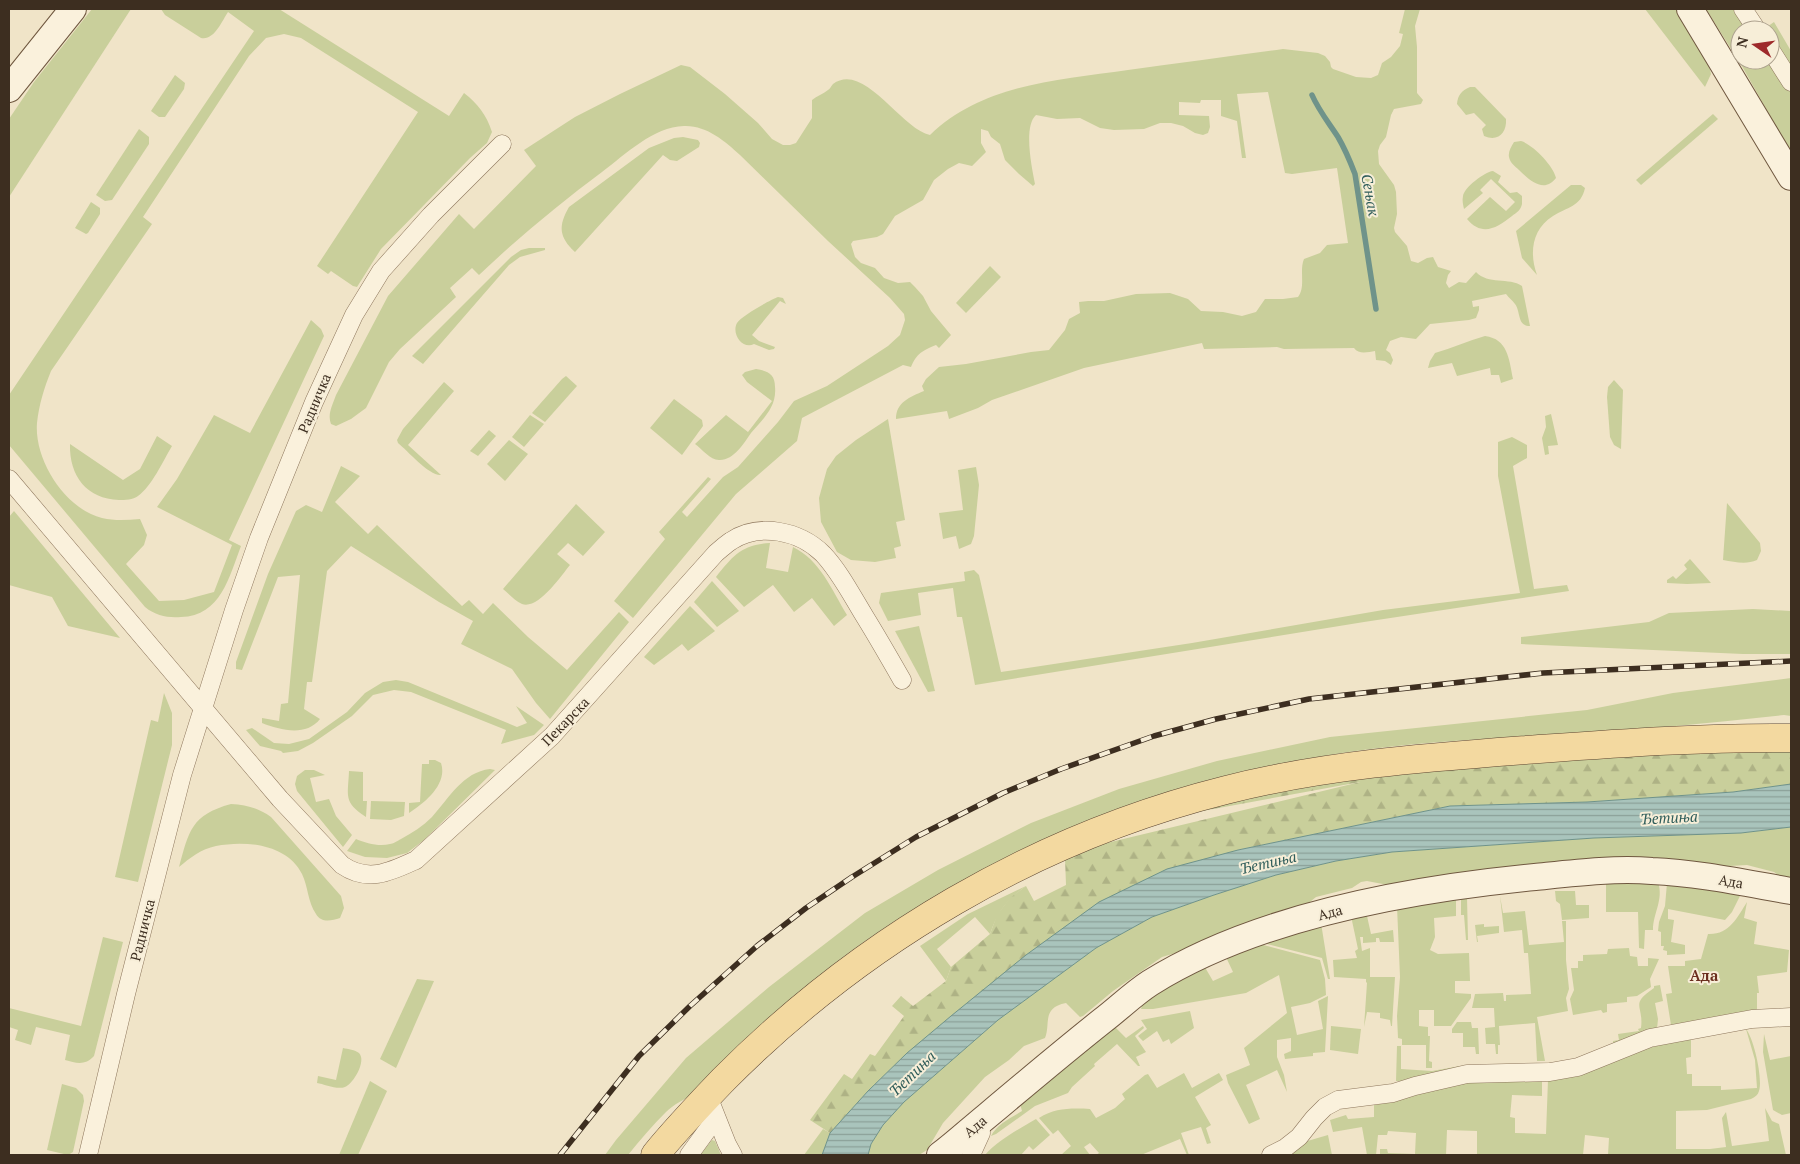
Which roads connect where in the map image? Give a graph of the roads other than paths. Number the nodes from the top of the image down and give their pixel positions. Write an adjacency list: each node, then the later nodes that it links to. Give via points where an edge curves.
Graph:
1 (74, 9): 7 (street)
2 (1690, 9): 9 (street)
3 (1743, 9): 4 (street)
4 (1750, 20)
5 (1780, 65): 6 (street)
6 (1791, 82)
7 (9, 90)
8 (502, 144): 12 (street, Радничка, via 381,271 354,315 314,402 259,538)
9 (1791, 177)
10 (9, 480): 12 (street)
11 (902, 680): 12 (street, Пекарска, via 845,583 823,554 808,541 779,531 747,534 732,540 716,553 580,706 525,761 416,860 376,875 363,875 342,865 280,799)
12 (202, 707): 18 (street, Радничка, via 169,826)
13 (1791, 738): 16 (main road, via 1655,741 1379,763 1287,777 1167,807 1062,846 962,895 925,917 834,981 778,1028)
14 (1791, 891): 17 (street, Ада, via 1650,870 1572,874 1445,888 1356,905 1285,924 1186,962 1148,985)
15 (1791, 1017): 24 (street, via 1752,1020 1650,1038 1578,1068 1467,1074 1393,1093 1338,1100 1314,1118 1299,1137)
16 (712, 1107): 19 (main road); 20 (street); 21 (street)
17 (980, 1122): 22 (street, Ада); 23 (street, via 981,1133)
18 (88, 1155)
19 (655, 1155)
20 (689, 1155)
21 (733, 1155)
22 (940, 1155)
23 (971, 1155)
24 (1271, 1155)

